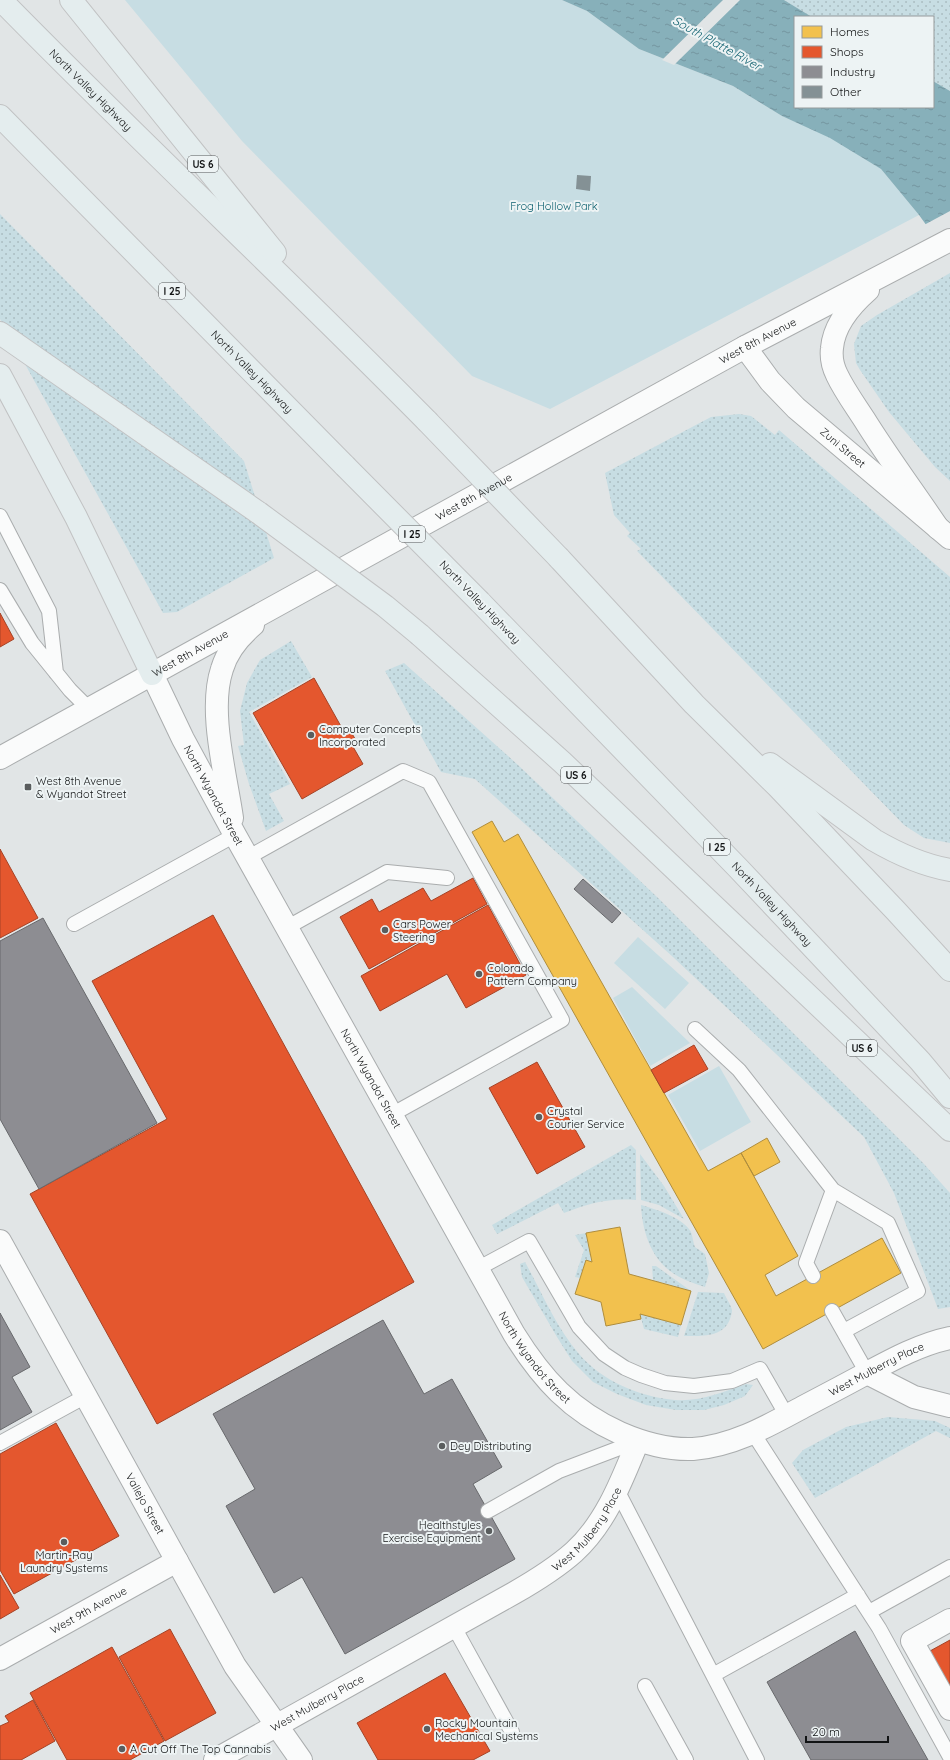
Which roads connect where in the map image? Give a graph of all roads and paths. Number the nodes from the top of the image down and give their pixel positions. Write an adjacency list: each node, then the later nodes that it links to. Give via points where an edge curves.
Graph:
1 (1, 0): 6 (highway, North Valley Highway, via 156,156)
2 (71, 0): 6 (highway, US 6)
3 (0, 116): 27 (highway, North Valley Highway / I 25, bridge, via 480,602 738,868 920,1061)
4 (950, 240): 5 (main road, West 8th Avenue)
5 (931, 250): 8 (main road, West 8th Avenue); 11 (main road, via 867,291 852,305 834,335 832,359 844,389)
6 (335, 327): 16 (highway, North Valley Highway, bridge, via 559,558)
7 (0, 334): 29 (highway, US 6, bridge, via 259,513 379,601 420,635 562,762)
8 (745, 347): 11 (main road, Zuni Street, via 796,408); 13 (main road, West 8th Avenue)
9 (0, 374): 15 (highway, via 76,516)
10 (0, 516): 14 (lane, via 49,611)
11 (944, 533)
12 (0, 590): 14 (lane, via 32,643)
13 (272, 608): 15 (main road, West 8th Avenue); 19 (main road, via 244,633 230,651 218,689 219,740)
14 (56, 673): 17 (lane)
15 (152, 674): 17 (main road, West 8th Avenue); 19 (main road, North Wyandot Street)
16 (694, 704): 21 (highway, via 759,757 874,840 922,864); 25 (highway, North Valley Highway, via 783,793)
17 (89, 709): 18 (main road, West 8th Avenue)
18 (0, 758)
19 (235, 835): 20 (main road, North Wyandot Street); 23 (lane)
20 (247, 858): 24 (main road, North Wyandot Street); 28 (lane, via 404,771 429,782 562,1020)
21 (950, 870)
22 (447, 878): 24 (lane, via 387,872)
23 (74, 924)
24 (286, 928): 28 (main road, North Wyandot Street)
25 (950, 970)
26 (695, 1029): 30 (lane, via 739,1070)
27 (950, 1097)
28 (391, 1115): 32 (main road, North Wyandot Street)
29 (950, 1130)
30 (833, 1190): 33 (lane, via 806,1264); 35 (lane, via 888,1223 918,1291)
31 (0, 1241): 38 (main road, Vallejo Street)
32 (477, 1269): 40 (lane, via 529,1241 588,1339 625,1368 665,1383 694,1386 732,1381 760,1369); 42 (main road, North Wyandot Street, via 514,1334 543,1377 581,1411)
33 (813, 1276)
34 (832, 1311): 35 (lane)
35 (844, 1331): 37 (lane)
36 (950, 1338): 37 (main road, West Mulberry Place, via 905,1354)
37 (867, 1373): 39 (main road, via 914,1397); 40 (main road, West Mulberry Place)
38 (86, 1396): 43 (lane); 46 (main road, Vallejo Street)
39 (950, 1406)
40 (787, 1416): 41 (main road, West Mulberry Place)
41 (753, 1432): 42 (main road, West Mulberry Place, via 726,1443 694,1449); 48 (lane)
42 (638, 1441): 44 (main road, West Mulberry Place); 45 (lane, via 559,1471)
43 (0, 1443)
44 (617, 1490): 51 (main road, West Mulberry Place, via 599,1522 576,1550 536,1580); 53 (lane)
45 (488, 1511)
46 (177, 1561): 52 (main road, West 9th Avenue); 56 (main road, Vallejo Street, via 235,1666)
47 (950, 1566): 49 (lane)
48 (858, 1595): 49 (lane); 53 (lane)
49 (869, 1612): 58 (lane)
50 (950, 1620): 55 (main road, via 912,1641)
51 (454, 1627): 56 (main road, West Mulberry Place); 57 (lane)
52 (0, 1659)
53 (713, 1675): 62 (lane)
54 (645, 1686): 61 (lane)
55 (950, 1709)
56 (277, 1726): 59 (main road, West Mulberry Place); 60 (main road, Vallejo Street)
57 (512, 1732)
58 (950, 1757)
59 (216, 1760)
60 (301, 1760)
61 (686, 1760)
62 (757, 1760)

